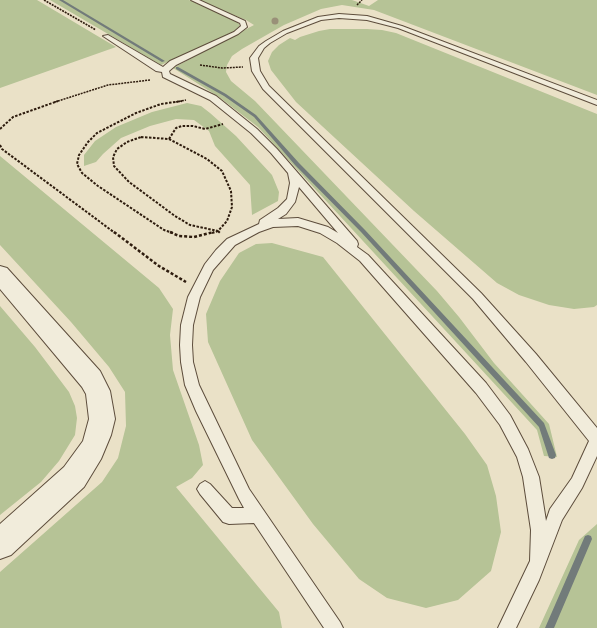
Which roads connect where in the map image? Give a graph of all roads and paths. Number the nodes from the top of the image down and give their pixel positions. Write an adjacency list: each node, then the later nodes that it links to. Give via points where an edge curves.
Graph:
1 (44, 0): 3 (path)
2 (194, 0): 4 (lane, via 243,22 244,27)
3 (106, 36): 6 (lane, via 159,69)
4 (175, 62): 5 (path, via 222,68); 6 (lane)
5 (255, 67): 9 (lane, via 254,58 261,47 279,35 304,24 328,17 367,18 400,27); 21 (lane, via 266,87 477,296)
6 (165, 70): 7 (lane, via 166,75)
7 (172, 79): 10 (lane, via 213,98); 11 (path, via 108,85 29,110 13,117)
8 (191, 100): 16 (path, via 161,104 115,123 88,142 79,154 77,164 82,173 98,186 164,230 179,236 194,237)
9 (597, 103)
10 (238, 117): 12 (path, via 217,127 205,129 182,126 176,128); 14 (lane)
11 (0, 129)
12 (169, 139): 16 (path, via 207,159 222,171 231,191 232,207 227,221); 16 (path, via 141,137 127,142 116,149 113,157 114,166 129,182 175,216 190,225)
13 (0, 145): 20 (path, via 159,266)
14 (291, 171): 15 (lane, via 294,183 292,200 282,211); 18 (lane)
15 (255, 229): 17 (lane); 18 (lane, via 286,222 312,225 341,240)
16 (218, 231): 17 (path)
17 (231, 242): 20 (lane, via 210,267)
18 (364, 258): 25 (lane, via 481,388 505,420 523,454 531,476 539,530)
19 (0, 274): 24 (street, via 91,379 102,405 98,435 92,450 74,477)
20 (199, 287): 23 (lane, via 187,325 187,362 192,385 244,494)
21 (597, 440): 25 (lane, via 577,483 556,515)
22 (204, 490): 23 (lane, via 229,516)
23 (259, 515): 26 (lane)
24 (0, 544)
25 (538, 561): 27 (lane)
26 (334, 628)
27 (507, 628)

